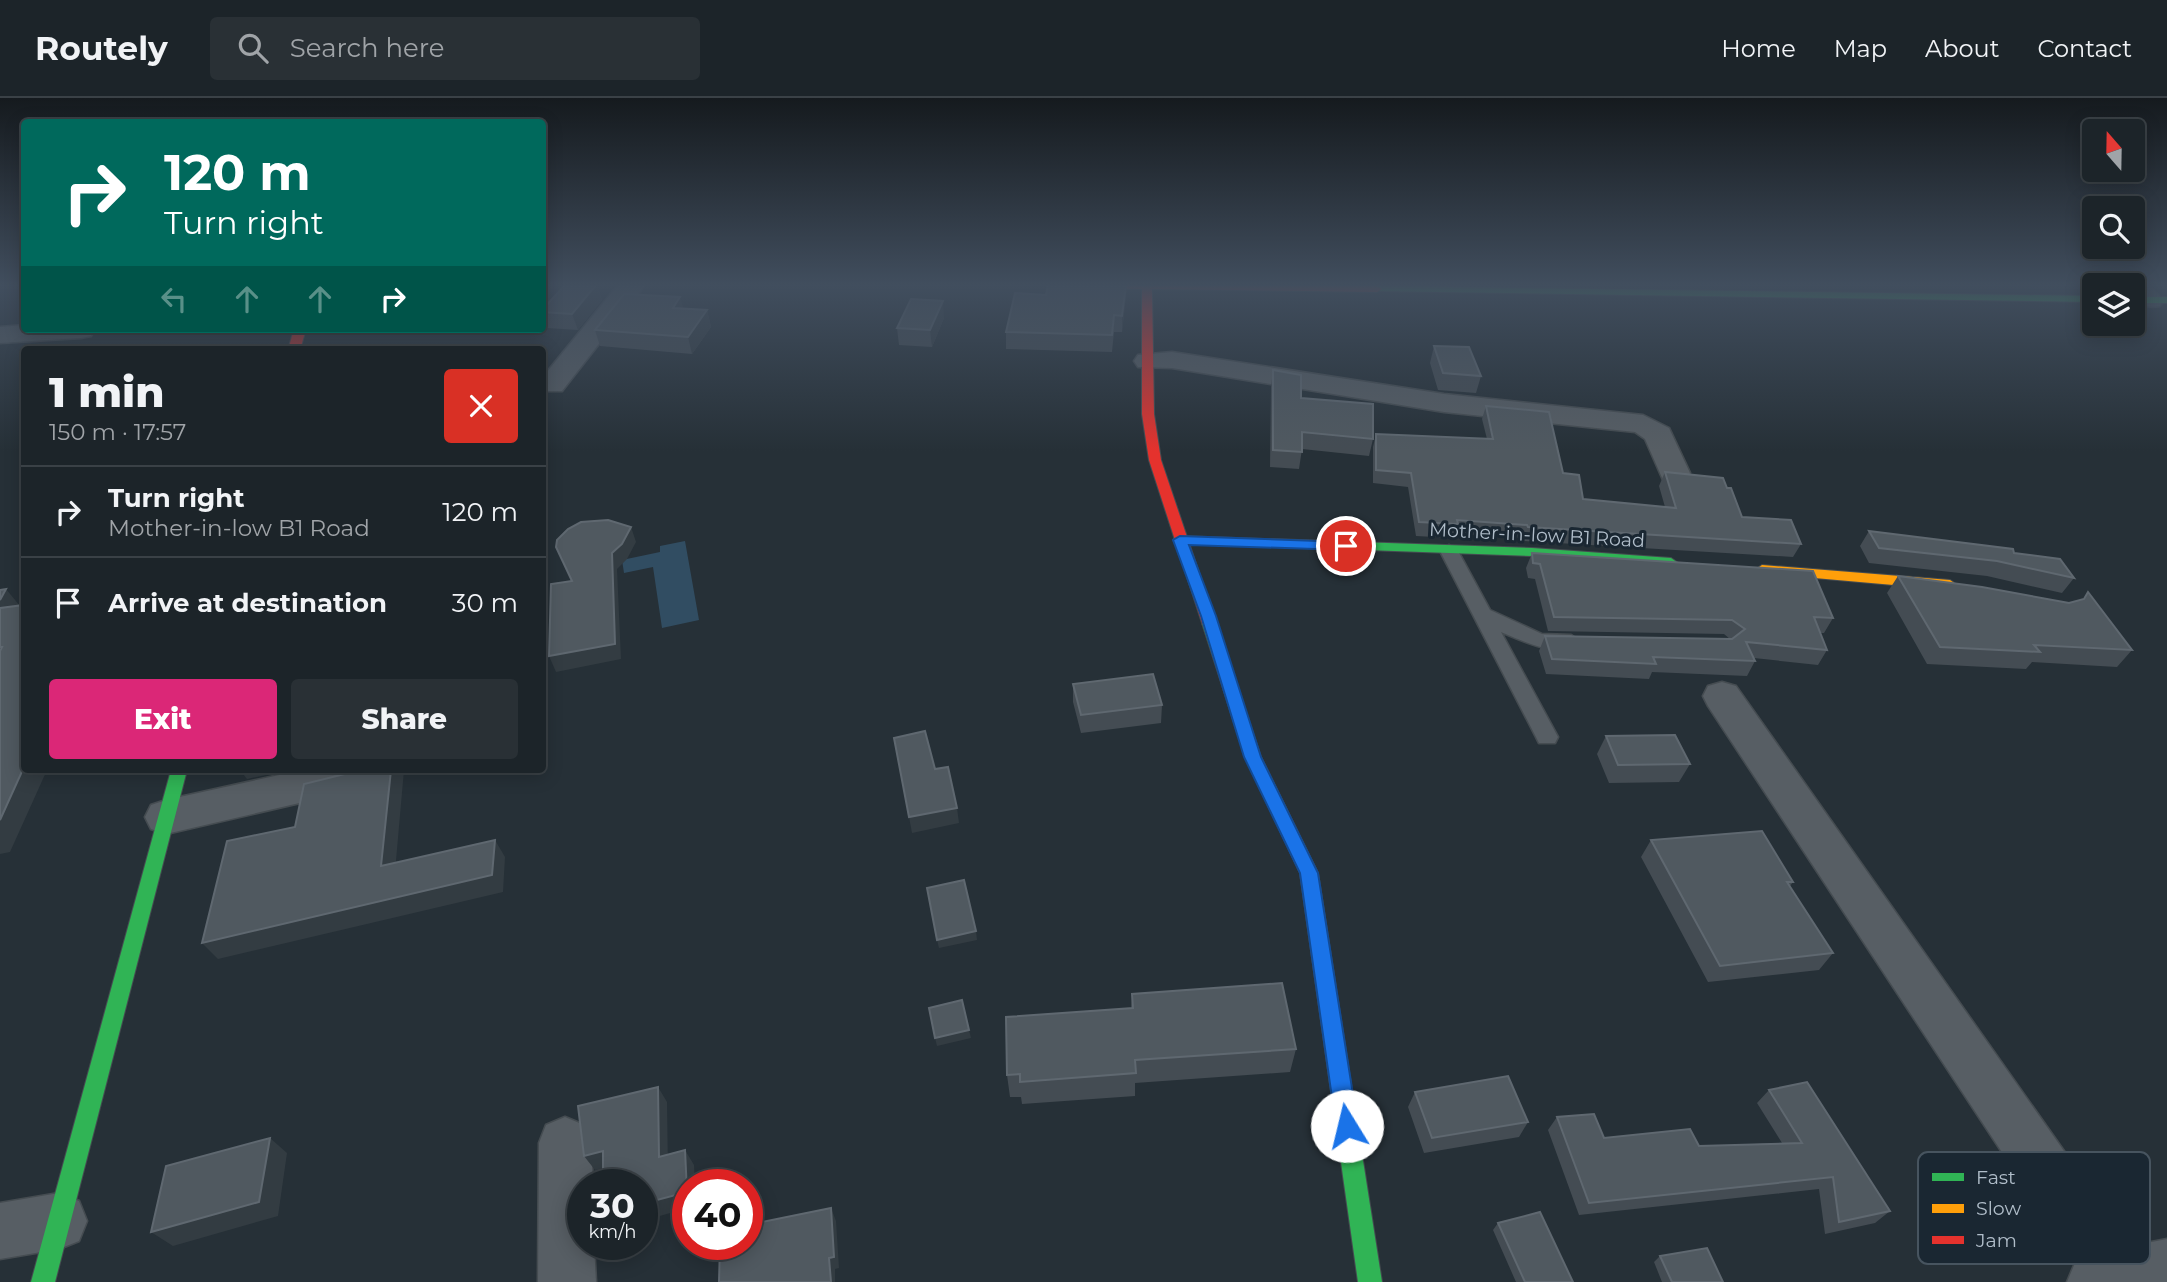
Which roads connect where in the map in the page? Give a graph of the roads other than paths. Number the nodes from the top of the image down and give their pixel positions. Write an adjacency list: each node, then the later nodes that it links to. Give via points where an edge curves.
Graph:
1 (588, 340): 4 (street)
2 (1148, 340): 3 (street)
3 (1148, 361): 5 (street, via 1172,360 1444,403 1643,424 1658,434); 6 (street, via 1155,460)
4 (552, 385)
5 (1674, 473)
6 (1180, 540): 7 (street, Mother-in-low B1 Road); 24 (street, via 1253,757 1309,873)
7 (1449, 551): 8 (street, Mother-in-low B1 Road, via 1532,552); 11 (lane)
8 (1694, 565)
9 (1747, 569): 10 (street)
10 (1967, 587)
11 (1483, 615): 12 (lane, via 1539,641); 14 (lane)
12 (1592, 642)
13 (1722, 696): 19 (street)
14 (1547, 737)
15 (178, 773): 17 (street)
16 (360, 773): 17 (street)
17 (166, 817): 20 (street)
18 (565, 1143): 23 (street)
19 (2041, 1152)
20 (60, 1221): 21 (street); 22 (street)
21 (0, 1231)
22 (43, 1282)
23 (567, 1282)
24 (1370, 1282)

